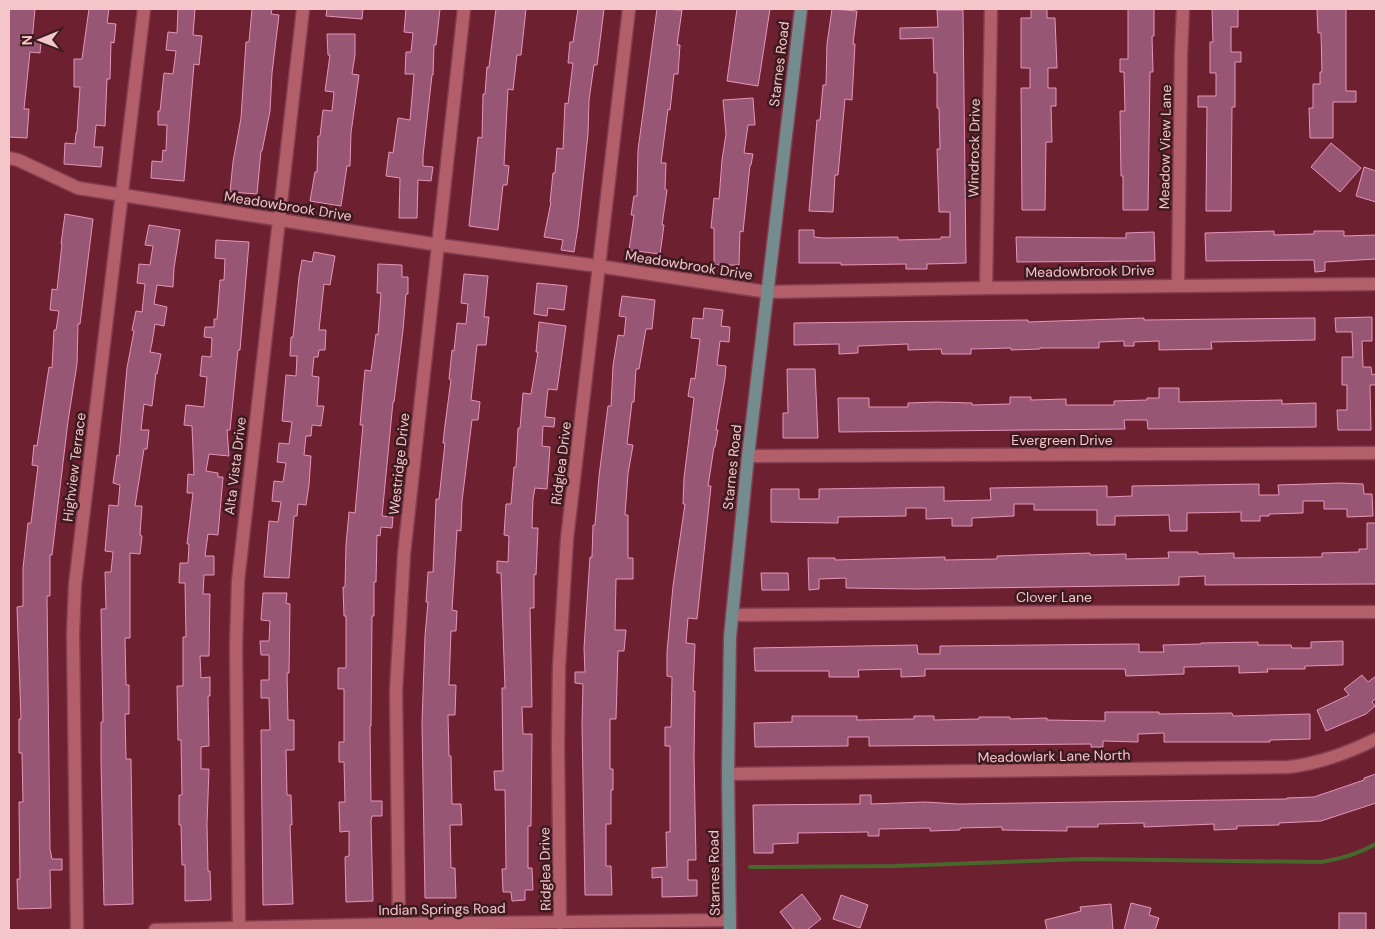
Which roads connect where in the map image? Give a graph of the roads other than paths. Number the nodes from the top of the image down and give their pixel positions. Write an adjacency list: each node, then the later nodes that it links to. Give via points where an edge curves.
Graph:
1 (144, 9): 9 (street, Highview Terrace)
2 (303, 9): 10 (street, Alta Vista Drive)
3 (464, 9): 11 (street, Westridge Drive)
4 (629, 9): 12 (street, Ridglea Drive)
5 (801, 9): 16 (main road, Starnes Road)
6 (991, 9): 15 (street, Windrock Drive)
7 (1183, 9): 14 (street, Meadow View Lane)
8 (9, 158): 9 (street, Meadowbrook Drive, via 78,188)
9 (121, 195): 10 (street, Meadowbrook Drive); 28 (street, Highview Terrace, via 75,585)
10 (279, 220): 11 (street, Meadowbrook Drive); 26 (street, Alta Vista Drive, via 238,581)
11 (438, 245): 12 (street, Meadowbrook Drive); 24 (street, Westridge Drive, via 405,544 396,691)
12 (598, 266): 16 (street, Meadowbrook Drive); 23 (street, Ridglea Drive, via 563,594 558,745)
13 (1376, 284): 14 (street, Meadowbrook Drive)
14 (1178, 286): 15 (street, Meadowbrook Drive)
15 (986, 288): 16 (street, Meadowbrook Drive)
16 (767, 292): 18 (main road, Starnes Road)
17 (1376, 453): 18 (street, Evergreen Drive)
18 (748, 456): 20 (main road, Starnes Road)
19 (1376, 612): 20 (street, Clover Lane)
20 (732, 615): 22 (main road, Starnes Road)
21 (1376, 739): 22 (street, Meadowlark Lane North, via 1348,753 1289,767)
22 (728, 774): 25 (main road, Starnes Road)
23 (560, 923): 24 (street, Indian Springs Road); 25 (street, Indian Springs Road)
24 (399, 924): 27 (street, Indian Springs Road)
25 (730, 925)
26 (239, 929): 27 (street, Indian Springs Road); 29 (street, Indian Springs Road)
27 (303, 929)
28 (77, 930)
29 (155, 930)

